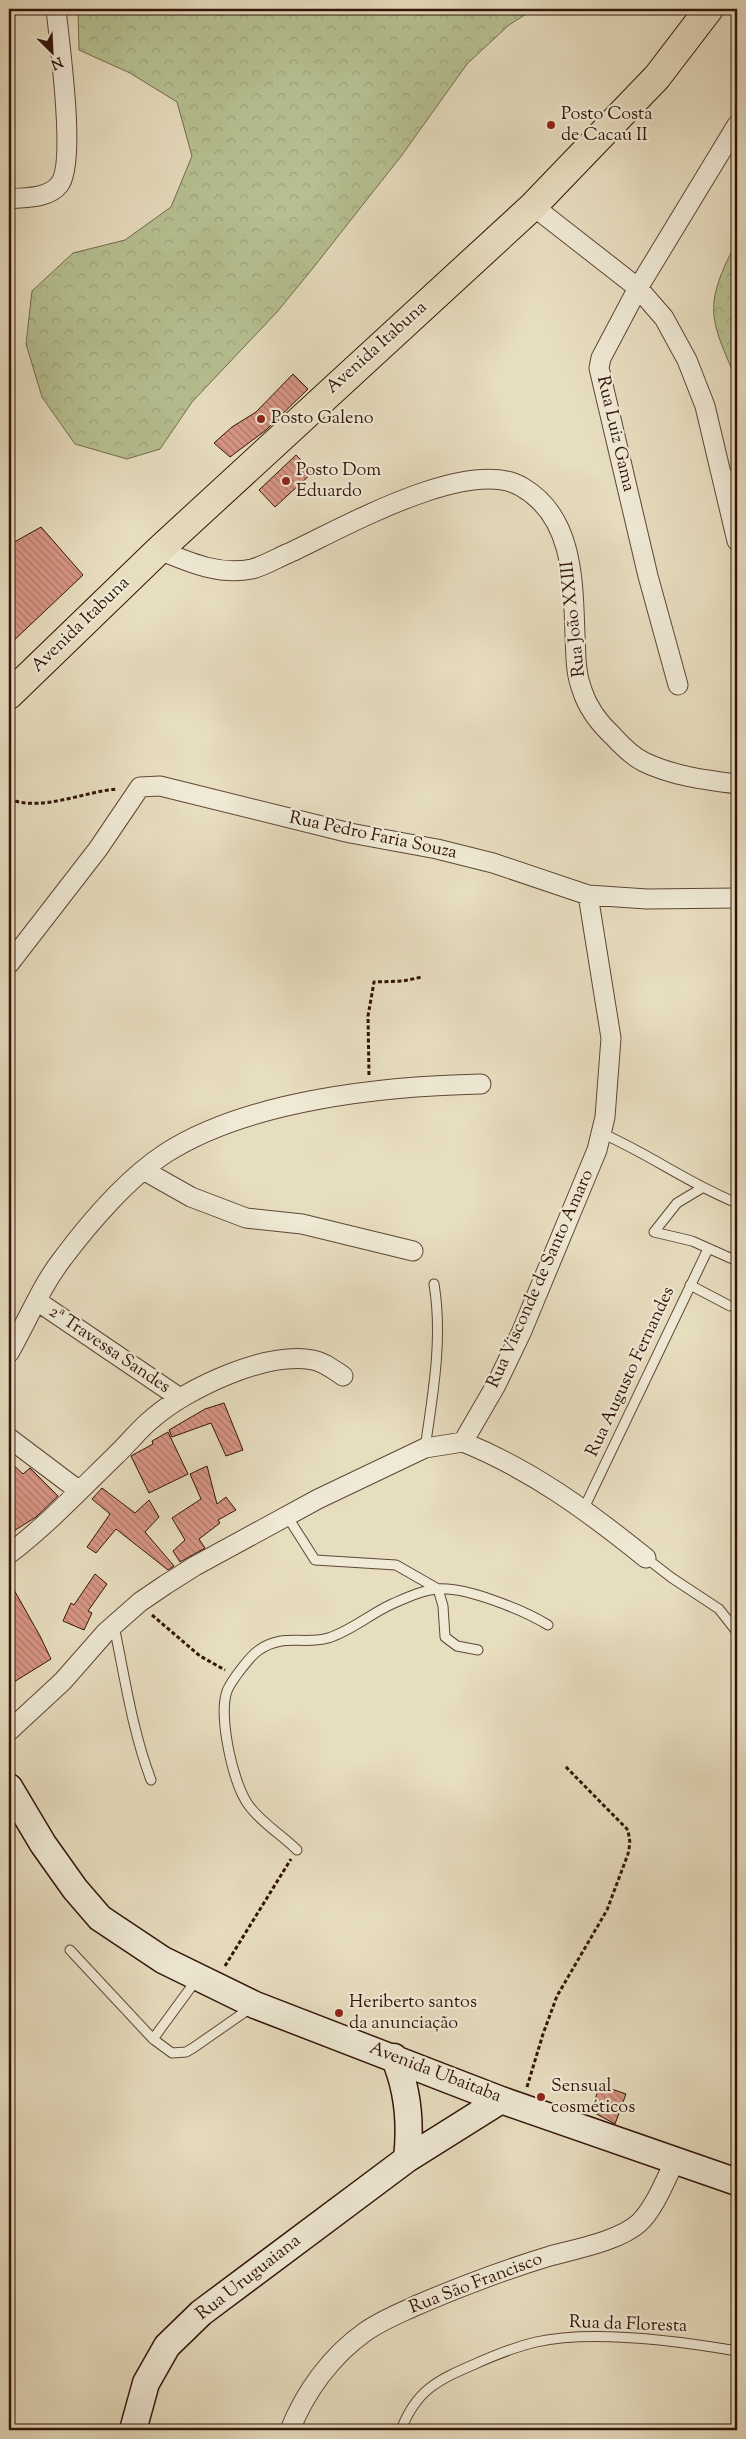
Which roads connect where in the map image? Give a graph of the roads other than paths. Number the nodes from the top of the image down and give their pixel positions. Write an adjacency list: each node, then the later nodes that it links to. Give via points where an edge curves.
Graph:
1 (56, 9): 4 (street, via 65,95 66,168 61,183 51,192 43,196)
2 (709, 9): 5 (main road, Avenida Itabuna, via 658,77)
3 (737, 125): 6 (street, Rua Luiz Gama)
4 (9, 199)
5 (533, 206): 6 (street); 10 (main road, Avenida Itabuna)
6 (638, 288): 7 (street, via 664,318 687,360 705,406); 11 (street, Rua Luiz Gama, via 601,358 599,368 648,576)
7 (715, 447): 8 (lane); 9 (street)
8 (737, 493)
9 (737, 541)
10 (159, 550): 12 (main road, Avenida Itabuna); 13 (street, Rua João XXIII, via 220,571 253,569 401,501 461,480 494,479 522,486 546,506 560,528 567,550 573,578 576,668 591,712 624,748 643,762 692,778)
11 (678, 684)
12 (9, 695)
13 (737, 784)
14 (588, 895): 15 (street, Rua Pedro Faria Souza, via 647,899); 16 (street, Rua Pedro Faria Souza, via 493,863 350,833 160,786 140,787 98,849); 18 (street, Rua Visconde de Santo Amaro, via 611,1038)
15 (737, 898)
16 (9, 964)
17 (482, 1084): 19 (street, via 435,1085 370,1093 263,1113 195,1136 164,1154)
18 (601, 1133): 20 (lane, via 631,1146); 33 (street, Rua Visconde de Santo Amaro, via 597,1150 521,1333)
19 (145, 1171): 23 (street, via 192,1196 246,1218 302,1224); 27 (street, via 122,1190 62,1259)
20 (702, 1188): 21 (lane); 22 (lane, via 677,1203 654,1232 692,1241)
21 (737, 1203)
22 (708, 1249): 24 (lane); 26 (lane, Rua Augusto Fernandes)
23 (413, 1251)
24 (737, 1261)
25 (434, 1284): 34 (lane, via 438,1326 435,1382)
26 (690, 1285): 28 (lane); 36 (lane, Rua Augusto Fernandes)
27 (38, 1301): 29 (street); 31 (street, 2ª Travessa Sandes)
28 (730, 1306)
29 (9, 1353)
30 (343, 1376): 31 (street, via 314,1360 284,1358 241,1370)
31 (180, 1398): 35 (street, via 152,1418)
32 (9, 1438): 35 (street)
33 (463, 1442): 34 (street); 36 (street, via 510,1463)
34 (425, 1448): 37 (street)
35 (78, 1490): 38 (street, via 51,1519)
36 (584, 1508): 39 (street)
37 (287, 1516): 40 (lane, via 314,1560 396,1565); 41 (street, via 195,1566 140,1602)
38 (9, 1554)
39 (646, 1558): 43 (lane, via 719,1609)
40 (438, 1588): 42 (lane, via 464,1592 527,1612); 44 (lane, via 445,1637 457,1646); 48 (lane, via 390,1605 329,1638 306,1642 290,1638 275,1642 258,1650 234,1676 227,1692 226,1738 239,1788 263,1822)
41 (114, 1625): 45 (street, via 63,1680); 46 (lane, via 132,1723)
42 (548, 1625)
43 (737, 1632)
44 (478, 1650)
45 (9, 1730)
46 (152, 1780)
47 (9, 1787): 50 (main road, Avenida Ubaitaba, via 43,1844 100,1918 163,1960)
48 (297, 1850)
49 (70, 1950): 52 (lane)
50 (206, 1981): 51 (main road, Avenida Ubaitaba); 52 (lane)
51 (255, 2005): 52 (lane, via 186,2052 172,2052); 53 (main road, Avenida Ubaitaba)
52 (153, 2039)
53 (394, 2057): 54 (main road, Avenida Ubaitaba); 55 (main road, via 408,2106)
54 (512, 2103): 55 (main road, Rua Uruguaiana); 56 (main road, Avenida Ubaitaba)
55 (407, 2159): 59 (main road, Rua Uruguaiana, via 201,2312 167,2346 146,2383)
56 (675, 2161): 57 (main road, Avenida Ubaitaba); 60 (street, Rua São Francisco, via 651,2205 631,2229 441,2295 365,2332 318,2378 298,2409)
57 (737, 2182)
58 (737, 2351): 61 (lane, Rua da Floresta, via 639,2338 537,2342 501,2352 446,2376 422,2394)
59 (134, 2430)
60 (290, 2430)
61 (402, 2430)

